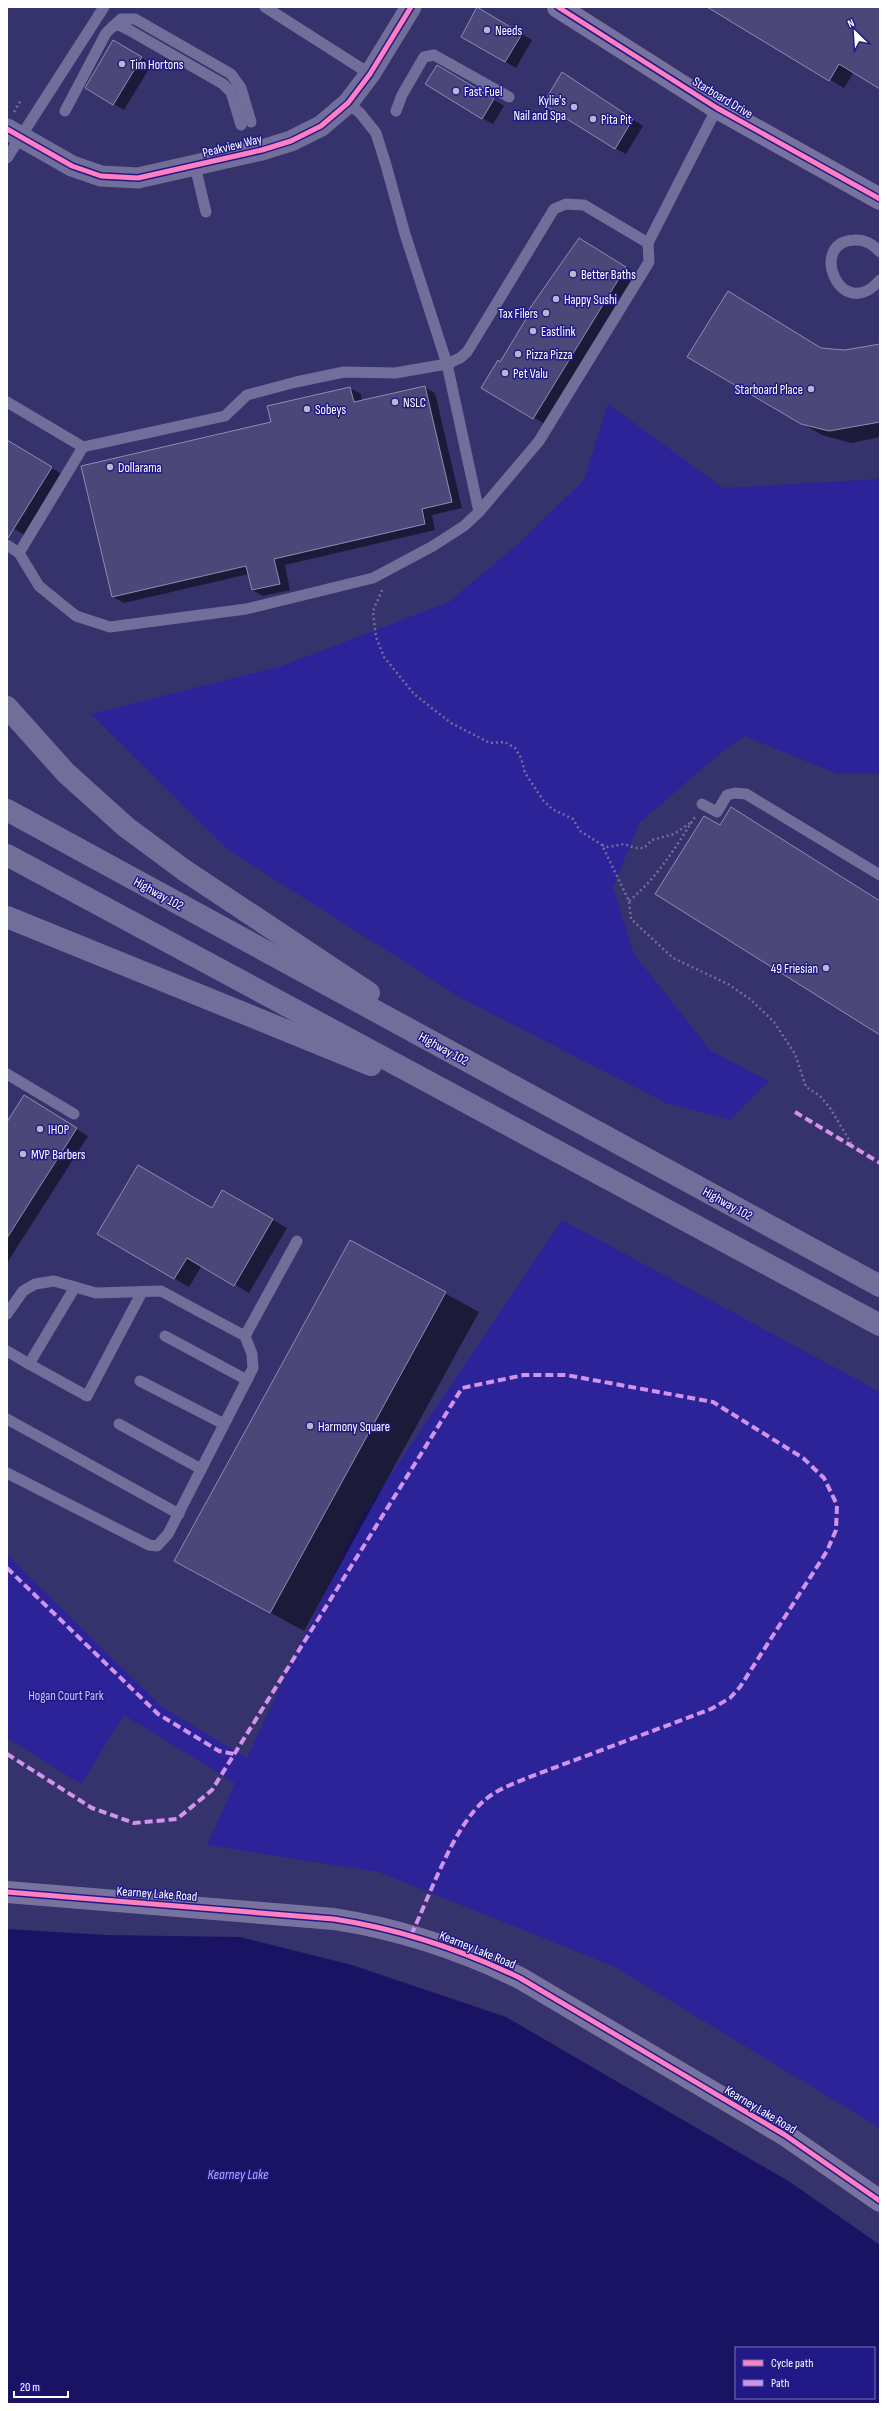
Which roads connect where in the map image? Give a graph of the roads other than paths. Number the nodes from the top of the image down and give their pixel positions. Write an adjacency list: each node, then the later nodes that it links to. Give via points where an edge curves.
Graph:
1 (104, 7): 12 (lane)
2 (265, 7): 5 (lane)
3 (411, 7): 5 (street, Peakview Way)
4 (558, 7): 8 (main road, Starboard Drive)
5 (370, 74): 7 (street, Peakview Way)
6 (509, 97): 10 (lane, via 434,54 424,57 402,95)
7 (348, 103): 14 (street, Peakview Way, via 321,126 291,141); 20 (lane, via 376,133)
8 (717, 108): 15 (main road, Starboard Drive); 17 (lane)
9 (65, 111): 11 (lane, via 106,33 121,19 134,19 231,74 241,88)
10 (396, 111)
11 (246, 124)
12 (13, 127): 13 (lane); 14 (street, Peakview Way, via 72,166 101,176 138,178)
13 (7, 158)
14 (195, 166): 16 (lane)
15 (880, 199)
16 (206, 212)
17 (648, 243): 20 (lane, via 584,206 566,204 554,209 467,352); 23 (lane, via 648,262 539,441)
18 (880, 252): 19 (lane, via 868,242 851,240 837,249 830,264 835,281 848,291 866,291)
19 (880, 280)
20 (447, 364): 22 (lane, via 395,373 337,372 247,395 225,416); 23 (lane)
21 (7, 402): 22 (lane)
22 (83, 447): 25 (lane)
23 (479, 512): 25 (lane, via 446,538 372,578 246,609 110,628 76,616 39,586)
24 (7, 545): 25 (lane)
25 (19, 553)
26 (7, 707): 32 (highway, via 66,773 126,827 184,870)
27 (702, 804): 30 (lane, via 717,812 727,795 746,794)
28 (7, 810): 32 (highway, Highway 102)
29 (7, 855): 34 (highway)
30 (880, 875)
31 (7, 917): 34 (highway)
32 (488, 1072): 37 (highway, Highway 102)
33 (7, 1074): 35 (lane)
34 (470, 1105): 41 (highway)
35 (74, 1114)
36 (297, 1241): 43 (lane)
37 (880, 1286)
38 (75, 1287): 39 (lane, via 96,1292); 40 (lane, via 54,1281 36,1284 23,1291); 45 (lane)
39 (142, 1292): 43 (lane, via 160,1291); 45 (lane, via 87,1396)
40 (7, 1314)
41 (880, 1325)
42 (165, 1336): 46 (lane)
43 (245, 1336): 46 (lane, via 252,1354 253,1368)
44 (7, 1351): 45 (lane)
45 (29, 1364)
46 (247, 1380): 50 (lane)
47 (140, 1381): 50 (lane)
48 (7, 1420): 53 (lane)
49 (120, 1424): 51 (lane)
50 (224, 1424): 51 (lane)
51 (201, 1469): 53 (lane)
52 (7, 1473): 53 (lane, via 149,1545 157,1546 164,1541)
53 (179, 1514)
54 (7, 1892): 55 (main road, Kearney Lake Road, via 334,1919 373,1925 449,1947 520,1978 785,2135)
55 (880, 2201)

